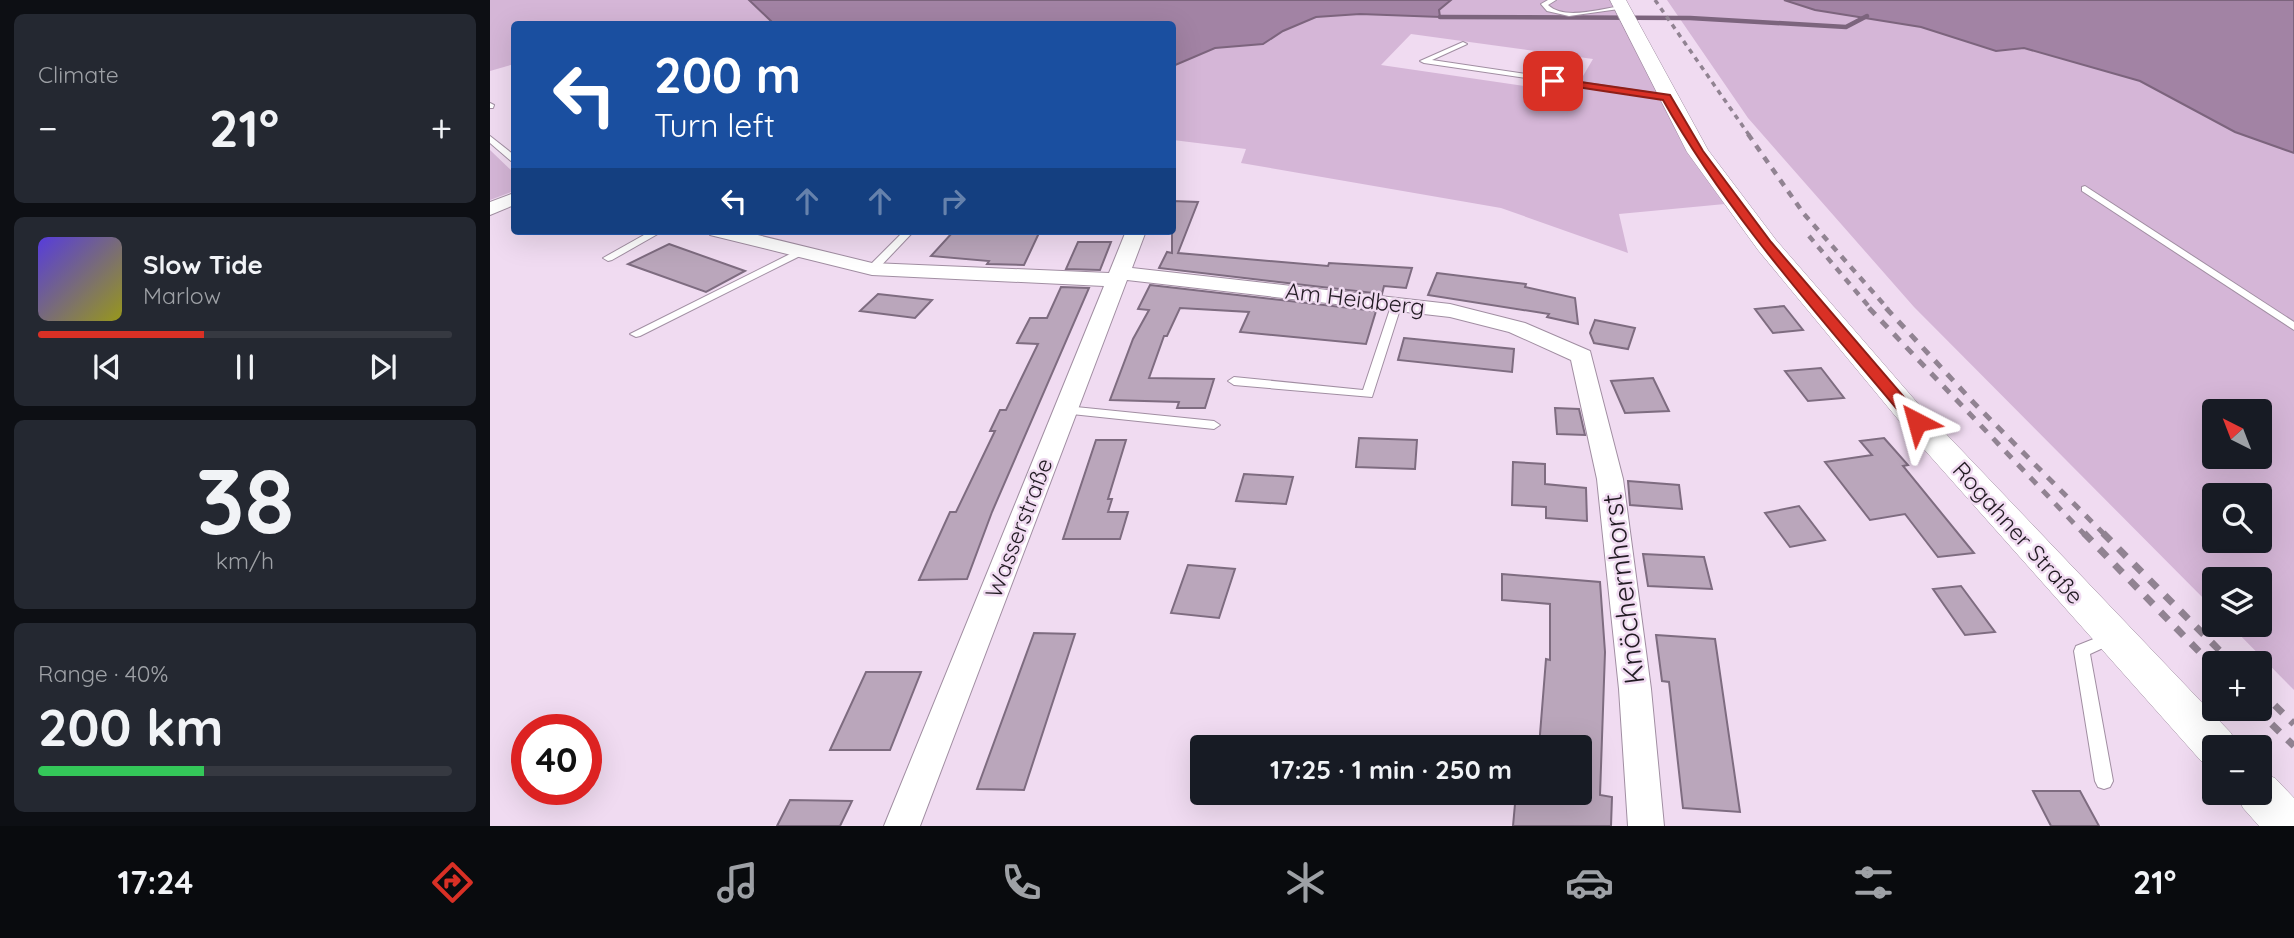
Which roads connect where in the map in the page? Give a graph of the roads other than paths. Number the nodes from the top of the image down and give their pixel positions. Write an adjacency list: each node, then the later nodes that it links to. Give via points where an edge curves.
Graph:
1 (1553, 0): 2 (lane, via 1544,4 1556,13)
2 (1624, 11): 4 (street, Rogahner Straße)
3 (1463, 44): 4 (lane, via 1424,61)
4 (1667, 97): 25 (street, Rogahner Straße, via 1698,152 1767,245 1917,422)
5 (490, 139): 6 (lane)
6 (511, 156)
7 (2085, 189): 19 (lane)
8 (511, 200): 9 (street)
9 (490, 209)
10 (651, 235): 15 (lane)
11 (733, 235): 14 (street, Am Heidberg)
12 (905, 235): 16 (lane)
13 (1134, 235): 17 (street, Wasserstraße)
14 (798, 253): 16 (street, Am Heidberg); 20 (lane)
15 (608, 258)
16 (872, 270): 17 (street, Am Heidberg)
17 (1118, 276): 18 (street, Am Heidberg); 23 (street, Wasserstraße)
18 (1397, 303): 21 (street, Am Heidberg, via 1496,318); 22 (lane, via 1368,394)
19 (2294, 327)
20 (636, 334)
21 (1582, 356): 30 (street, Knöchernhorst, via 1610,479)
22 (1234, 381)
23 (1066, 410): 24 (lane); 29 (street, Wasserstraße)
24 (1214, 425)
25 (2114, 637): 26 (street, Rogahner Straße); 27 (lane, via 2082,651)
26 (2205, 735)
27 (2104, 781)
28 (2270, 805): 31 (street)
29 (902, 826)
30 (1646, 826)
31 (2290, 826)

